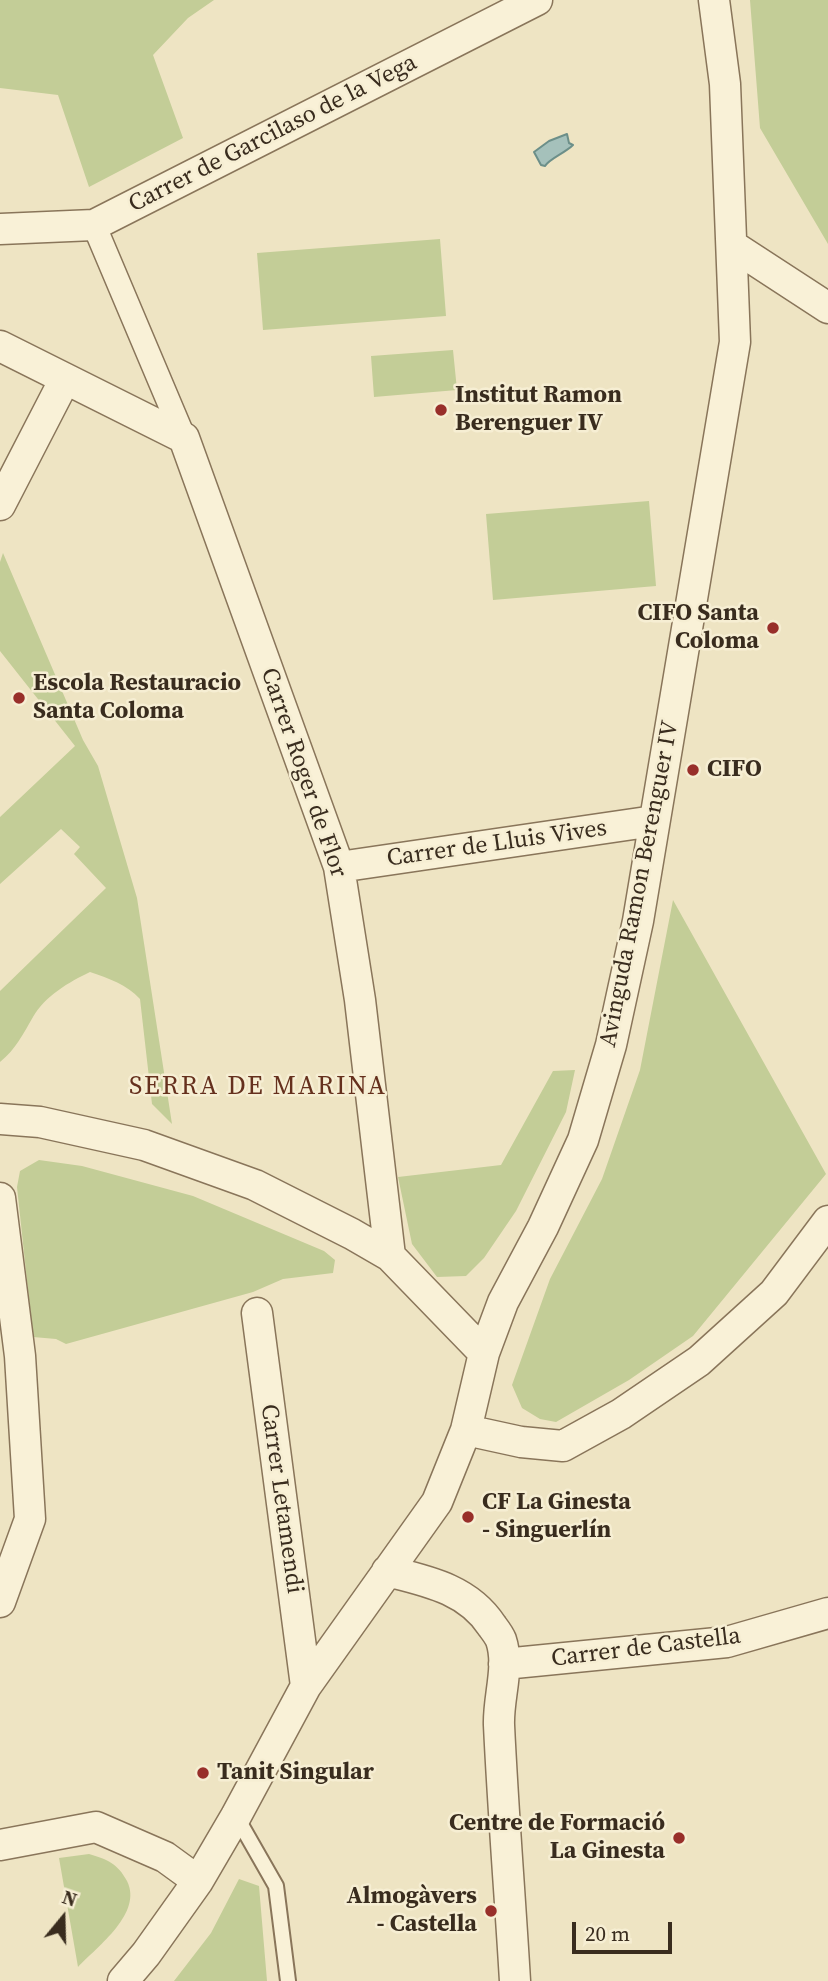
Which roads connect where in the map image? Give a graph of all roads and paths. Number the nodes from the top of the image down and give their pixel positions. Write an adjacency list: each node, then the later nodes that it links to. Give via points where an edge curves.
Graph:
1 (537, 0): 3 (street, Carrer de Garcilaso de la Vega)
2 (715, 0): 5 (street, Avinguda Ramon Berenguer IV, via 725,84)
3 (94, 225): 4 (street, Carrer de Garcilaso de la Vega); 9 (street, Carrer Roger de Flor)
4 (0, 229)
5 (733, 246): 6 (street); 11 (street, Avinguda Ramon Berenguer IV, via 735,342)
6 (828, 308)
7 (0, 346): 8 (street)
8 (65, 379): 9 (street); 10 (street)
9 (184, 438): 12 (street, Carrer Roger de Flor)
10 (0, 505)
11 (654, 821): 12 (street, Carrer de Lluis Vives); 18 (street, Avinguda Ramon Berenguer IV, via 611,1045 583,1140 503,1302)
12 (339, 867): 16 (street, Carrer Roger de Flor, via 360,1000)
13 (0, 1119): 16 (street, via 40,1122 144,1145 255,1185)
14 (0, 1198): 19 (street)
15 (828, 1221): 20 (street, via 774,1293 699,1362 621,1414 563,1446)
16 (390, 1256): 18 (street)
17 (257, 1312): 25 (street, Carrer Letamendi)
18 (484, 1353): 20 (street, Avinguda Ramon Berenguer IV)
19 (10, 1356): 22 (street, via 30,1519)
20 (466, 1430): 21 (street, Avinguda Ramon Berenguer IV, via 437,1502)
21 (387, 1571): 24 (street, via 421,1579 473,1603 501,1639); 25 (street, Avinguda Ramon Berenguer IV)
22 (0, 1602)
23 (828, 1613): 24 (street, Carrer de Castella, via 727,1643)
24 (504, 1664): 31 (street, via 499,1720)
25 (306, 1686): 26 (street, Avinguda Ramon Berenguer IV)
26 (236, 1816): 28 (street, Avinguda Ramon Berenguer IV); 30 (lane, via 276,1886)
27 (0, 1845): 28 (street, via 96,1827 165,1857)
28 (198, 1881): 29 (street, Avinguda Ramon Berenguer IV)
29 (123, 1981)
30 (288, 1981)
31 (515, 1981)

